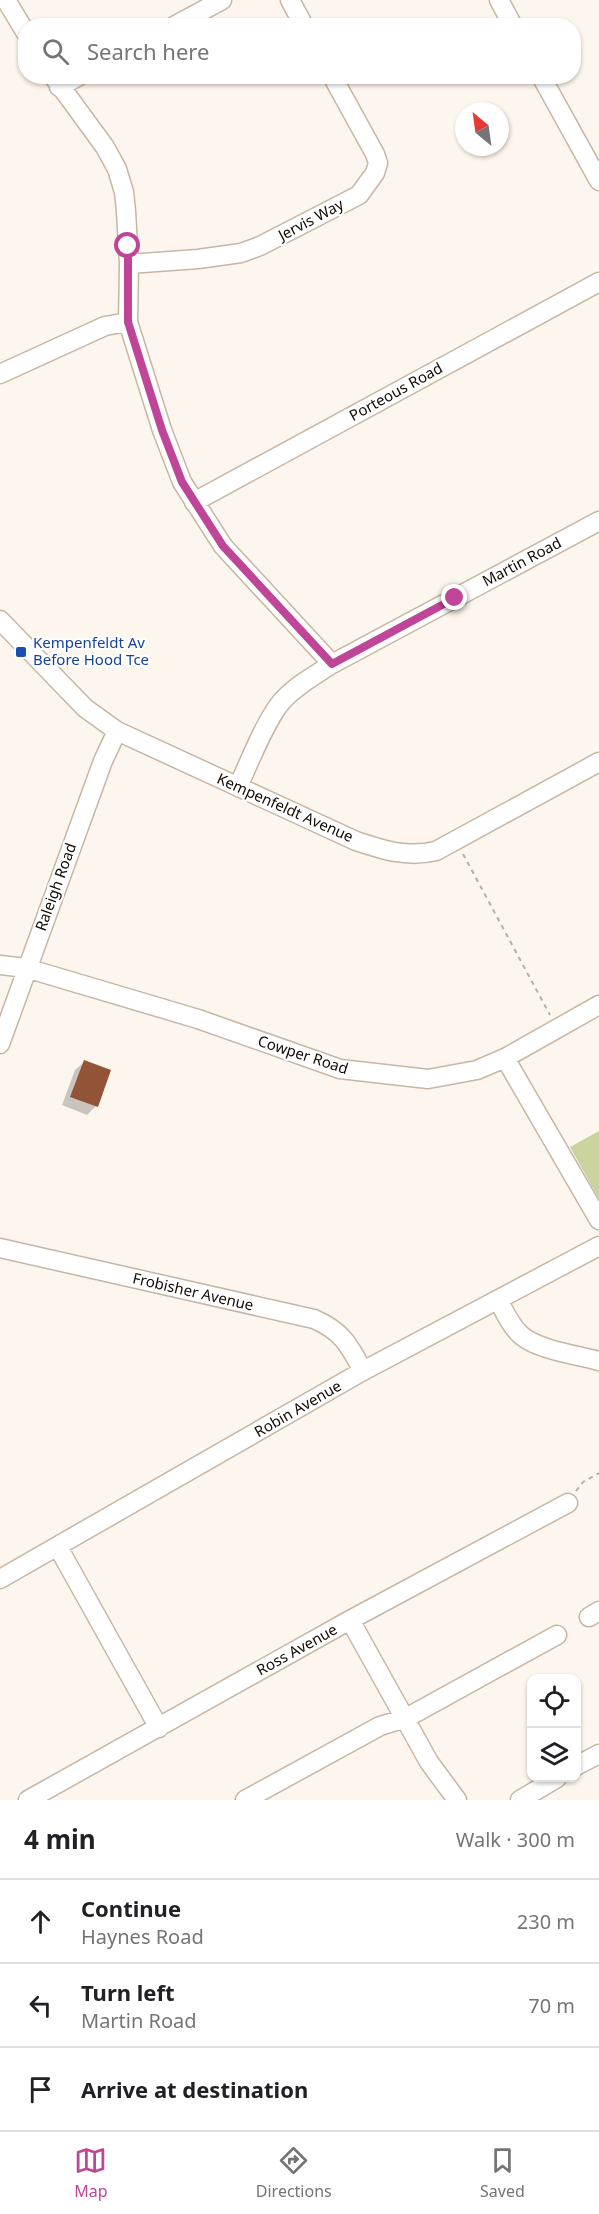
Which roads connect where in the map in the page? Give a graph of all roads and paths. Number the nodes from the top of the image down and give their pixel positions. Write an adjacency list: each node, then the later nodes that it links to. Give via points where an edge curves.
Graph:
1 (6, 0): 8 (street)
2 (222, 0): 5 (street)
3 (290, 0): 6 (street)
4 (499, 0): 7 (street)
5 (189, 18)
6 (300, 18)
7 (509, 18)
8 (18, 20)
9 (58, 84): 13 (street, via 105,147 117,170 124,192)
10 (336, 84): 13 (street, Jervis Way, via 378,163 358,195 279,238 241,253)
11 (545, 84): 12 (street)
12 (599, 181)
13 (129, 264): 15 (street)
14 (599, 282): 17 (street, Porteous Road)
15 (128, 322): 16 (street, via 105,326); 17 (street, via 162,430)
16 (0, 375)
17 (194, 502): 20 (street, via 223,546)
18 (599, 521): 20 (street, Martin Road)
19 (0, 620): 21 (street, Kempenfeldt Avenue, via 85,708)
20 (332, 664): 23 (street, Martin Road, via 281,702)
21 (117, 731): 23 (street, Kempenfeldt Avenue); 26 (street, Raleigh Road)
22 (599, 762): 24 (street, Kempenfeldt Avenue)
23 (238, 787): 24 (street, Kempenfeldt Avenue, via 356,841 393,853 422,854)
24 (456, 841): 28 (path)
25 (0, 965): 26 (street, Cowper Road)
26 (26, 968): 29 (street, Raleigh Road); 30 (street, Cowper Road, via 198,1019 340,1070 428,1079 477,1070)
27 (599, 1005): 28 (street, Cowper Road)
28 (557, 1029): 30 (street, Cowper Road)
29 (0, 1044)
30 (505, 1058): 31 (street)
31 (599, 1220)
32 (599, 1246): 34 (street, Robin Avenue)
33 (0, 1248): 36 (street, Frobisher Avenue, via 314,1319 338,1332)
34 (498, 1300): 35 (street, via 523,1337); 36 (street, Robin Avenue)
35 (599, 1361)
36 (363, 1371): 39 (street, Robin Avenue)
37 (599, 1473): 38 (path, via 583,1482)
38 (568, 1503): 41 (street, Ross Avenue)
39 (58, 1547): 40 (street, Robin Avenue); 44 (street)
40 (0, 1578)
41 (350, 1620): 43 (street); 44 (street, Ross Avenue)
42 (556, 1635): 43 (street)
43 (406, 1718): 46 (street); 51 (street, via 380,1726)
44 (159, 1728): 50 (street, Ross Avenue)
45 (599, 1754): 47 (street)
46 (429, 1762): 52 (street); 53 (street)
47 (581, 1763)
48 (550, 1782): 49 (street)
49 (520, 1798)
50 (28, 1800)
51 (245, 1800)
52 (442, 1800)
53 (457, 1800)

